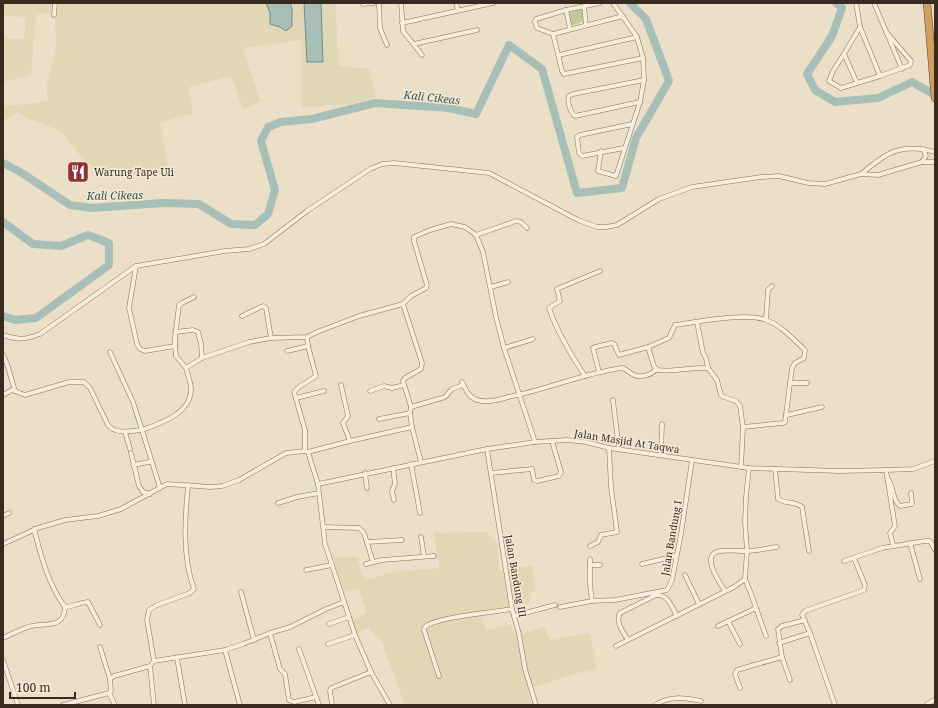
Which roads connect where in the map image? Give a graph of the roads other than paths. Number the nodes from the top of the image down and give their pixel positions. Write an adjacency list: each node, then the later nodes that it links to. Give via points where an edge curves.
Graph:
1 (55, 3): 16 (street)
2 (374, 3): 12 (street)
3 (379, 3): 27 (street, via 380,28)
4 (401, 3): 18 (street)
5 (456, 3): 14 (street)
6 (493, 3): 14 (street)
7 (600, 3): 13 (street)
8 (613, 3): 17 (street)
9 (856, 3): 20 (street)
10 (874, 3): 23 (street)
11 (927, 3): 36 (highway)
12 (363, 4)
13 (579, 5): 15 (street); 19 (street)
14 (458, 10): 18 (street)
15 (566, 10): 21 (street); 24 (street, via 539,18 535,22 537,28)
16 (54, 15)
17 (623, 16): 19 (street); 25 (street)
18 (402, 23): 26 (street, via 404,33)
19 (586, 25): 21 (street)
20 (860, 27): 28 (street); 33 (street)
21 (570, 29): 24 (street)
22 (477, 30): 26 (street)
23 (886, 32): 32 (street); 32 (street, via 911,61 910,65)
24 (553, 34): 30 (street)
25 (637, 37): 30 (street); 31 (street)
26 (414, 44): 29 (street)
27 (387, 45)
28 (844, 54): 35 (street); 35 (street, via 829,81 841,88)
29 (422, 55)
30 (558, 55): 31 (street, via 565,74)
31 (643, 58): 34 (street)
32 (902, 69): 33 (street)
33 (880, 76): 35 (street)
34 (644, 80): 37 (street); 37 (street, via 568,96 575,116)
35 (857, 83)
36 (935, 98)
37 (640, 102): 38 (street)
38 (632, 124): 39 (street); 41 (street, via 577,137 581,155)
39 (624, 148): 41 (street); 41 (street, via 618,171 614,176 598,171)
40 (923, 148): 42 (street); 43 (street, via 926,156); 45 (street, via 895,150)
41 (601, 151)
42 (935, 152)
43 (922, 162): 44 (street); 45 (street, via 878,175)
44 (935, 162)
45 (861, 174): 48 (street, via 825,184 779,176 692,187 659,200 616,225 597,227 578,220 489,173 394,163 382,164 370,169 307,211 264,244 249,249)
46 (526, 228): 47 (street, via 521,221 516,221)
47 (476, 234): 52 (street); 54 (street, via 465,227 451,224 414,237 427,285)
48 (136, 266): 59 (street, via 40,334 17,340); 63 (street, via 129,308 137,344 144,350)
49 (600, 271): 75 (street, via 557,289 560,301 549,308 571,354)
50 (508, 282): 52 (street)
51 (772, 286): 56 (street, via 768,290)
52 (491, 287): 66 (street)
53 (194, 297): 58 (street, via 179,305)
54 (402, 304): 61 (street, via 352,319); 79 (street, via 422,366 405,378)
55 (242, 316): 60 (street, via 263,306 266,308)
56 (766, 320): 57 (street, via 745,317); 76 (street, via 778,326 805,350 804,358 792,368)
57 (697, 322): 65 (street, via 675,325 669,338); 72 (street)
58 (175, 332): 63 (street); 70 (street, via 198,332)
59 (3, 336)
60 (271, 338): 61 (street); 70 (street, via 249,342)
61 (307, 338): 64 (street)
62 (533, 340): 66 (street)
63 (175, 346): 71 (street, via 176,356)
64 (308, 346): 67 (street); 85 (street, via 316,376 294,392)
65 (648, 347): 73 (street); 74 (street, via 619,355 612,343 593,348)
66 (504, 348): 84 (street)
67 (287, 351)
68 (110, 352): 95 (street, via 133,402)
69 (3, 355): 80 (street)
70 (202, 358): 71 (street)
71 (186, 368): 95 (street, via 191,390 186,405 178,413)
72 (708, 368): 73 (street); 94 (street, via 717,380 721,394 736,401 740,406)
73 (656, 369): 74 (street, via 648,375 635,376 622,368)
74 (599, 372): 75 (street)
75 (585, 376): 84 (street)
76 (790, 383): 77 (street); 90 (street)
77 (807, 383)
78 (341, 385): 97 (street, via 348,416 343,423)
79 (404, 385): 82 (street, via 392,388 384,386); 87 (street)
80 (15, 391): 83 (street); 96 (street, via 25,395 69,382 84,382 90,388 111,429)
81 (324, 391): 85 (street)
82 (370, 391)
83 (3, 395)
84 (519, 395): 87 (street, via 490,401 477,400 470,396 463,384 452,388 444,397); 99 (street)
85 (296, 398): 103 (street, via 305,430)
86 (613, 400): 102 (street)
87 (411, 407): 89 (street)
88 (822, 408): 90 (street)
89 (410, 413): 91 (street); 93 (street)
90 (787, 415): 94 (street, via 783,423)
91 (379, 419)
92 (662, 424): 104 (street)
93 (412, 427): 97 (street); 108 (street)
94 (743, 427): 111 (street)
95 (142, 430): 96 (street); 121 (street)
96 (125, 432): 110 (street)
97 (350, 441): 103 (street)
98 (552, 441): 99 (street, Jalan Masjid At Taqwa); 100 (street, Jalan Masjid At Taqwa, via 586,442); 117 (street, via 561,472 559,476 537,481 534,480 532,469)
99 (535, 442): 101 (street, Jalan Masjid At Taqwa)
100 (609, 448): 102 (street, Jalan Masjid At Taqwa); 139 (street, via 610,487 617,532 601,535 598,542)
101 (488, 449): 108 (street, Jalan Masjid At Taqwa); 117 (street, Jalan Bandung III)
102 (618, 449): 104 (street, Jalan Masjid At Taqwa)
103 (307, 451): 119 (street); 120 (street, via 286,453 239,480 222,486)
104 (661, 455): 105 (street, Jalan Masjid At Taqwa)
105 (692, 460): 111 (street, Jalan Masjid At Taqwa); 146 (street, Jalan Bandung I)
106 (935, 461): 115 (street, Jalan Masjid At Taqwa, via 914,469)
107 (149, 462): 110 (street)
108 (421, 462): 109 (street, Jalan Masjid At Taqwa)
109 (411, 464): 112 (street, Jalan Masjid At Taqwa); 129 (street)
110 (133, 465): 125 (street, via 142,492)
111 (741, 467): 113 (street, Jalan Masjid At Taqwa)
112 (393, 468): 116 (street, Jalan Masjid At Taqwa); 126 (street)
113 (749, 468): 114 (street, Jalan Masjid At Taqwa); 142 (street)
114 (775, 469): 115 (street, Jalan Masjid At Taqwa); 143 (street, via 778,499 802,507)
115 (886, 470): 118 (street)
116 (365, 473): 119 (street, Jalan Masjid At Taqwa); 122 (street)
117 (491, 473): 169 (street, Jalan Bandung III)
118 (887, 477): 124 (street, via 898,505 912,504); 138 (street, via 895,526 890,533)
119 (318, 484): 123 (street)
120 (188, 485): 121 (street, via 167,484); 195 (street, via 185,518 188,566 194,589 190,593 157,604 149,610 147,620)
121 (160, 488): 125 (street)
122 (367, 488)
123 (319, 493): 127 (street); 131 (street)
124 (911, 493)
125 (151, 494): 132 (street, via 121,509 98,516 65,520)
126 (394, 500)
127 (278, 503)
128 (9, 513): 130 (street)
129 (420, 513)
130 (3, 516)
131 (324, 528): 135 (street, via 358,528 364,533); 153 (street, via 325,544)
132 (34, 529): 137 (street); 166 (street, via 48,577)
133 (421, 537): 144 (street)
134 (402, 540): 135 (street)
135 (367, 542): 150 (street)
136 (910, 543): 138 (street); 141 (street, via 930,541); 158 (street)
137 (3, 544)
138 (894, 545): 147 (street)
139 (590, 546)
140 (777, 547): 142 (street)
141 (935, 550)
142 (747, 551): 159 (street); 160 (street, via 721,550 712,554 710,559)
143 (810, 551)
144 (424, 556): 145 (street); 150 (street)
145 (434, 556)
146 (676, 556): 152 (street); 162 (street, Jalan Bandung I, via 672,580 667,590 615,600)
147 (854, 558): 149 (street); 173 (street, via 865,585 864,590 805,611 802,615)
148 (590, 559): 154 (street)
149 (844, 561)
150 (373, 562): 151 (street)
151 (366, 564)
152 (642, 564)
153 (332, 565): 156 (street); 163 (street)
154 (590, 565): 155 (street); 162 (street)
155 (600, 565)
156 (306, 570)
157 (685, 575): 164 (street)
158 (920, 579)
159 (745, 580): 160 (street); 168 (street)
160 (725, 591): 164 (street)
161 (241, 592): 183 (street)
162 (592, 601): 167 (street)
163 (344, 602): 172 (street); 178 (street, via 290,627)
164 (700, 604): 171 (street)
165 (555, 605): 170 (street)
166 (65, 607): 176 (street, via 88,602); 182 (street, via 64,615 56,623 32,626)
167 (560, 607)
168 (756, 608): 174 (street); 181 (street)
169 (512, 609): 170 (street, Jalan Bandung III); 199 (street, via 428,624 424,630)
170 (514, 616): 217 (street, Jalan Bandung III, via 525,669)
171 (677, 616): 184 (street); 184 (street, via 666,597 656,595 649,598 620,613 620,625)
172 (349, 617): 175 (street); 180 (street)
173 (805, 620): 179 (street); 185 (street, via 779,627)
174 (728, 621): 177 (street); 187 (street)
175 (330, 624)
176 (100, 625)
177 (718, 626)
178 (270, 633): 183 (street); 204 (street, via 280,670 285,674 289,700 294,702)
179 (810, 633): 185 (street); 219 (street)
180 (355, 635): 186 (street); 198 (street)
181 (766, 636)
182 (3, 638)
183 (254, 640): 191 (street)
184 (628, 640): 188 (street)
185 (779, 643): 192 (street)
186 (328, 644)
187 (740, 644)
188 (616, 646)
189 (100, 647): 200 (street)
190 (299, 649): 204 (street)
191 (225, 650): 193 (street); 213 (street)
192 (782, 656): 201 (street); 202 (street, via 736,670)
193 (177, 658): 195 (street); 212 (street)
194 (3, 660): 197 (street)
195 (154, 660): 196 (street)
196 (150, 666): 200 (street); 211 (street)
197 (4, 667): 208 (street)
198 (371, 672): 215 (street, via 331,688); 216 (street)
199 (439, 676)
200 (110, 679): 203 (street)
201 (790, 680)
202 (740, 688)
203 (110, 693): 207 (street); 210 (street)
204 (316, 697): 214 (street)
205 (935, 699): 220 (street)
206 (701, 701): 218 (street, via 681,697)
207 (78, 703): 209 (street)
208 (18, 705)
209 (63, 705)
210 (116, 705)
211 (154, 705)
212 (185, 705)
213 (240, 705)
214 (319, 705)
215 (332, 705)
216 (390, 705)
217 (536, 705)
218 (655, 705)
219 (835, 705)
220 (926, 705)

